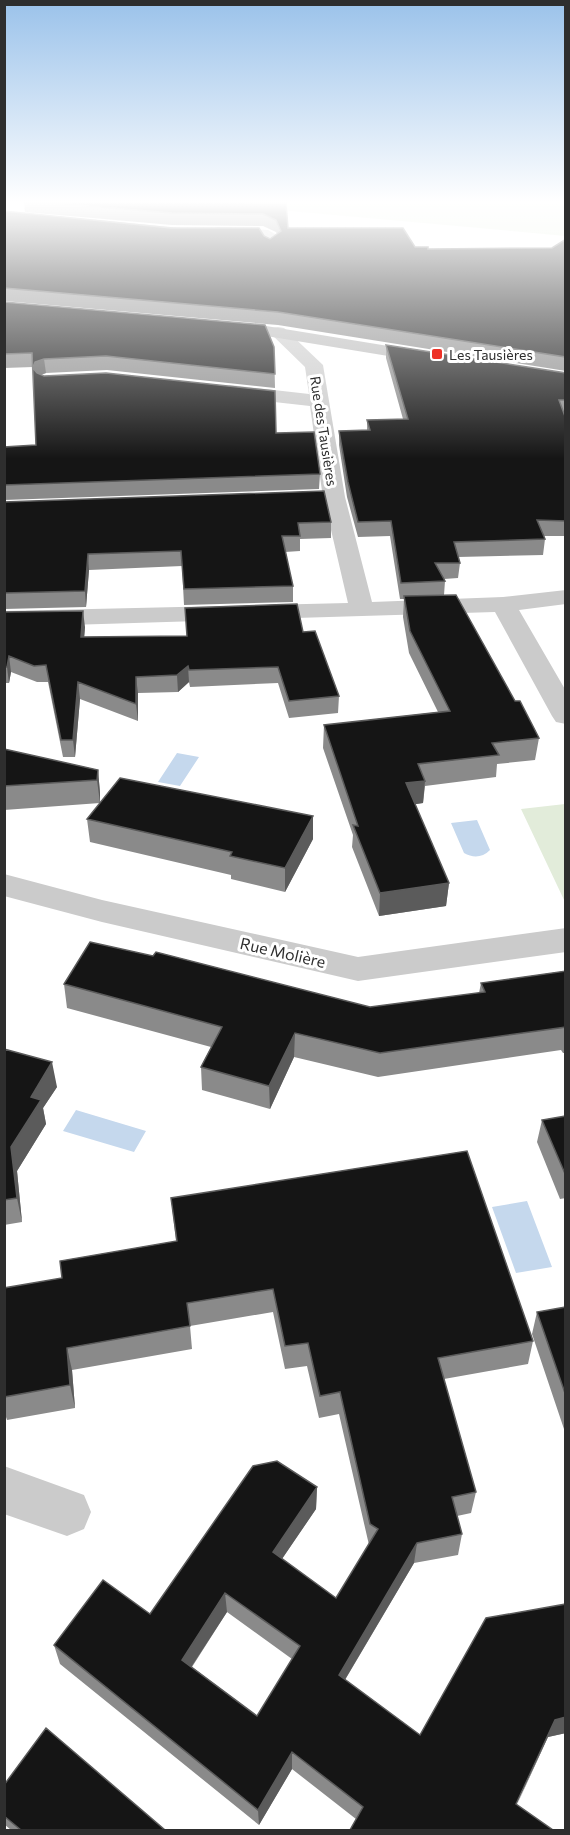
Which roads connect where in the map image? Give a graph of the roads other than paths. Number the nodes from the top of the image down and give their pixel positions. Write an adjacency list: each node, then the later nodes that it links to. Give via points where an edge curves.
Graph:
1 (203, 324): 2 (street)
2 (278, 332): 3 (street); 5 (street)
3 (342, 342): 4 (street); 5 (street)
4 (443, 360)
5 (314, 364): 7 (street, Rue des Tausières)
6 (208, 389): 7 (street)
7 (318, 401): 8 (street, Rue des Tausières)
8 (334, 497): 9 (street, Rue des Tausières); 12 (street, Rue des Tausières)
9 (264, 500)
10 (566, 597): 11 (street)
11 (503, 604): 12 (street); 14 (street)
12 (362, 610): 13 (street)
13 (4, 619)
14 (566, 716)
15 (4, 885): 16 (street, Rue Molière, via 358,969)
16 (566, 940)
17 (4, 1490): 18 (street)
18 (67, 1512)

